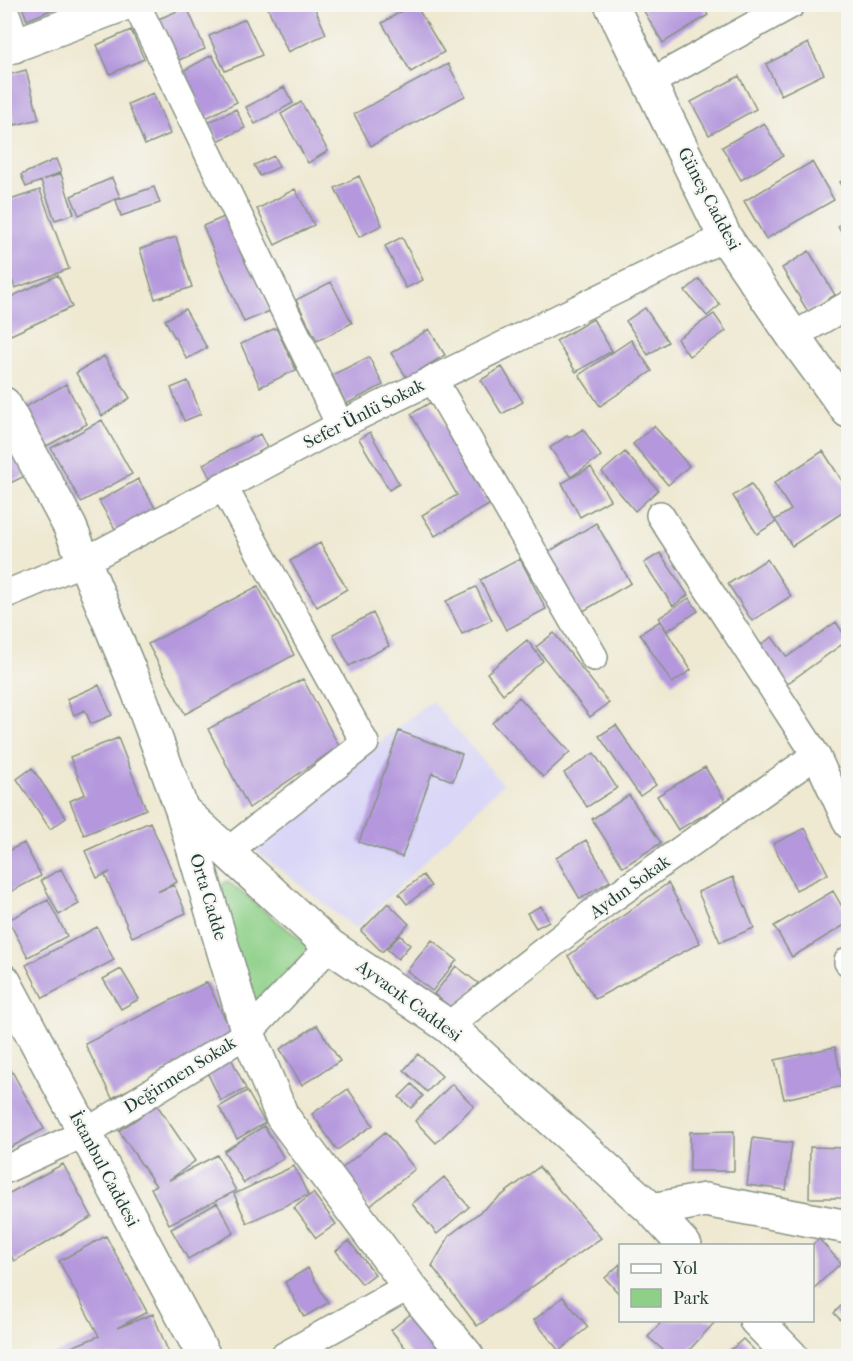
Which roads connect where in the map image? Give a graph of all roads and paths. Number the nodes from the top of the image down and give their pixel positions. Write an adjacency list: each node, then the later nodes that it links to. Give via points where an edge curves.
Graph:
1 (124, 4): 5 (main road)
2 (136, 4): 13 (street)
3 (610, 4): 6 (main road, Güneş Caddesi)
4 (792, 4): 6 (street)
5 (8, 37)
6 (649, 83): 7 (main road, Güneş Caddesi)
7 (725, 237): 9 (main road, Güneş Caddesi); 10 (street, Sefer Ünlü Sokak)
8 (849, 304): 9 (street)
9 (794, 336): 12 (main road, Güneş Caddesi)
10 (433, 379): 13 (street, Sefer Ünlü Sokak); 18 (street)
11 (4, 404): 16 (main road, Orta Cadde)
12 (849, 411)
13 (340, 425): 14 (street, Sefer Ünlü Sokak)
14 (223, 486): 16 (street, Sefer Ünlü Sokak); 22 (street, via 365,742)
15 (660, 515): 19 (street)
16 (84, 561): 17 (street, Sefer Ünlü Sokak); 20 (main road, Orta Cadde)
17 (4, 595)
18 (594, 657)
19 (816, 754): 21 (street); 25 (street, Aydın Sokak, via 604,904)
20 (182, 810): 22 (main road, Ayvacık Caddesi); 26 (main road, Orta Cadde)
21 (849, 825)
22 (228, 851): 23 (main road, Ayvacık Caddesi)
23 (330, 946): 25 (main road, Ayvacık Caddesi); 26 (street, Değirmen Sokak)
24 (4, 981): 27 (main road, İstanbul Caddesi)
25 (448, 1026): 29 (main road, Ayvacık Caddesi)
26 (248, 1033): 27 (street, Değirmen Sokak); 32 (main road, Orta Cadde, via 282,1116)
27 (85, 1133): 28 (street, Değirmen Sokak); 34 (main road, İstanbul Caddesi)
28 (4, 1170)
29 (652, 1210): 30 (main road, via 705,1200); 31 (main road, Ayvacık Caddesi)
30 (849, 1227)
31 (684, 1244)
32 (409, 1286): 35 (street); 36 (main road, Orta Cadde)
33 (758, 1322): 37 (main road)
34 (204, 1356)
35 (284, 1356)
36 (467, 1356)
37 (791, 1356)

